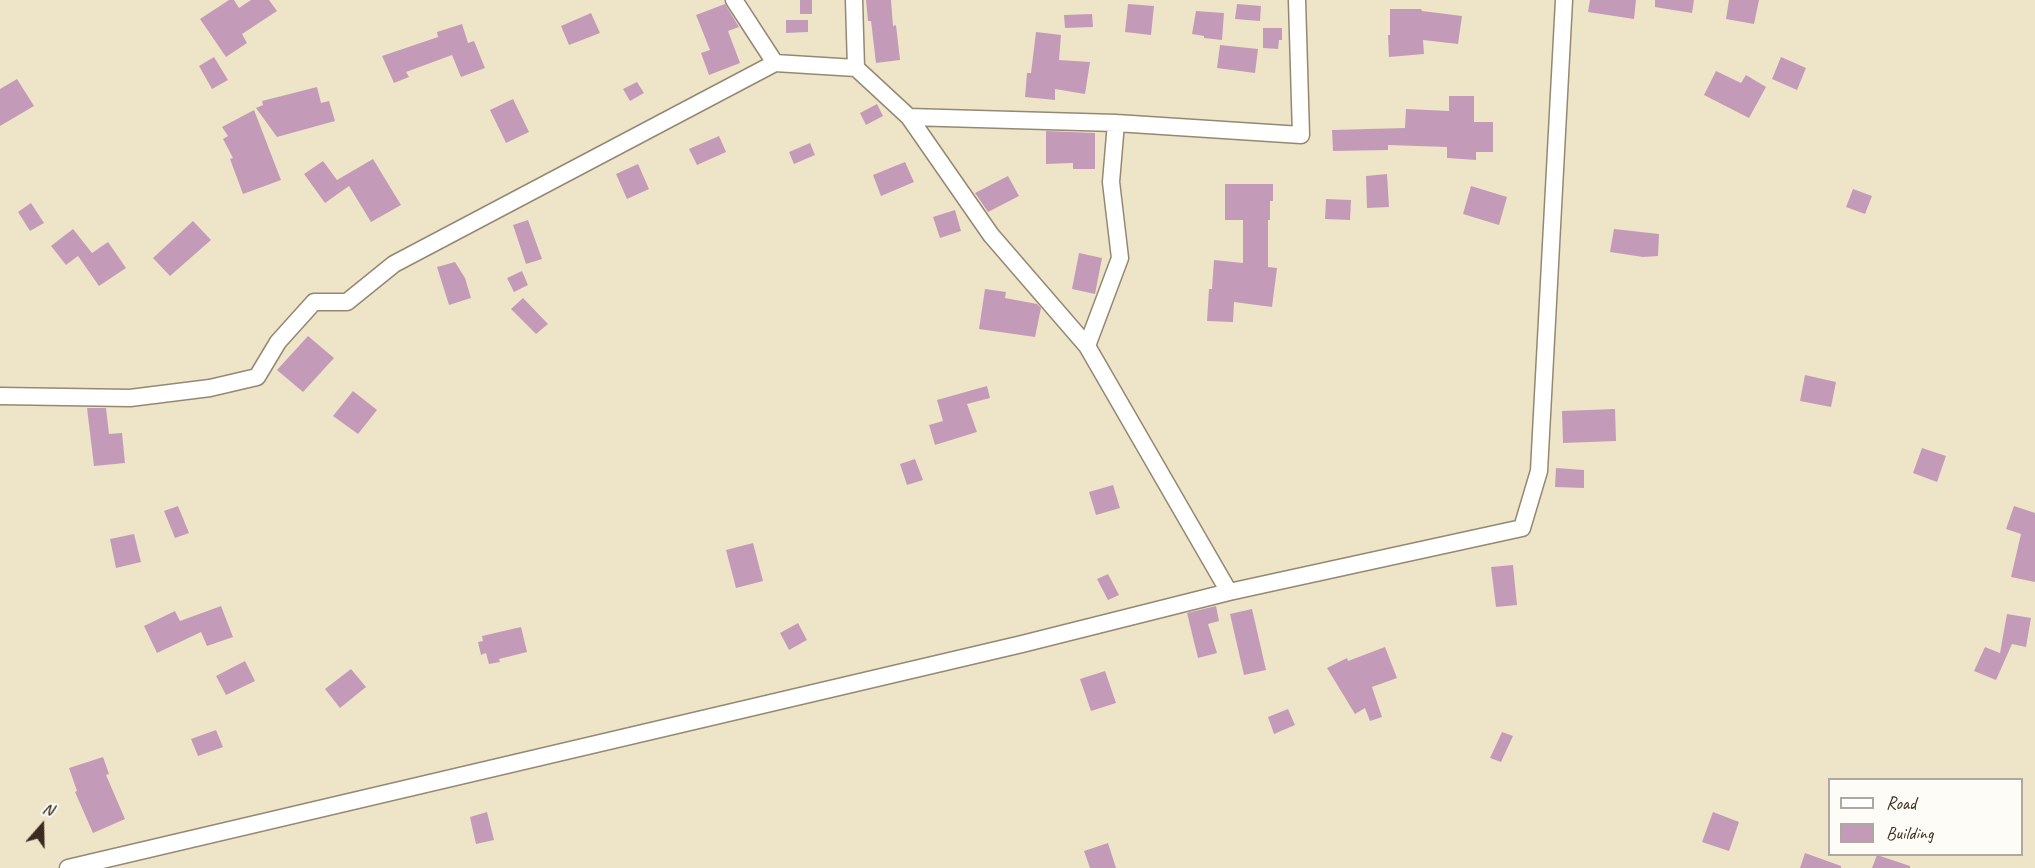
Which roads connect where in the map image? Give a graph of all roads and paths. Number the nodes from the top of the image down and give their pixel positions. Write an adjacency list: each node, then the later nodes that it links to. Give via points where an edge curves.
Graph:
1 (734, 0): 5 (street)
2 (854, 0): 6 (street)
3 (1297, 0): 8 (street, via 1300,135)
4 (1564, 0): 11 (street, via 1539,471 1522,528)
5 (775, 63): 6 (street); 10 (street, via 394,264 347,302 314,302 278,342 257,377 210,388 130,398)
6 (856, 68): 7 (street)
7 (909, 117): 8 (street); 9 (street, via 991,235)
8 (1116, 123): 9 (street, via 1111,182 1120,258)
9 (1087, 346): 11 (street)
10 (0, 396)
11 (1229, 592): 12 (street)
12 (68, 868)

